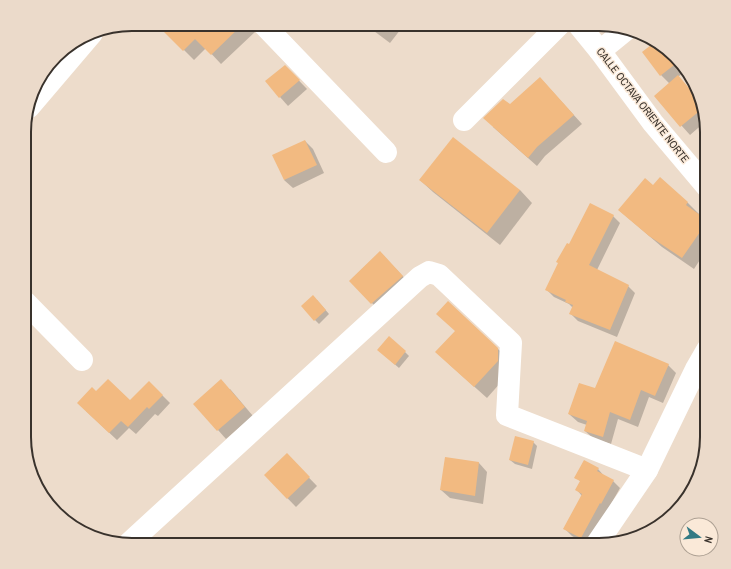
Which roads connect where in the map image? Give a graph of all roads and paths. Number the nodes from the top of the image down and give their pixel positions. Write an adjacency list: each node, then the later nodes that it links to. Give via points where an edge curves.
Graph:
1 (270, 31): 9 (street)
2 (553, 31): 8 (street)
3 (584, 31): 6 (street, CALLE OCTAVA ORIENTE NORTE)
4 (621, 34): 6 (street)
5 (82, 45): 7 (street)
6 (600, 50): 10 (street, CALLE OCTAVA ORIENTE NORTE, via 653,122)
7 (37, 97)
8 (464, 120)
9 (386, 152)
10 (700, 179)
11 (31, 308): 12 (street)
12 (82, 360)
13 (700, 362): 14 (street)
14 (647, 470): 15 (street, via 507,415 511,343 439,275 430,272 420,277); 16 (street)
15 (135, 538)
16 (601, 538)

